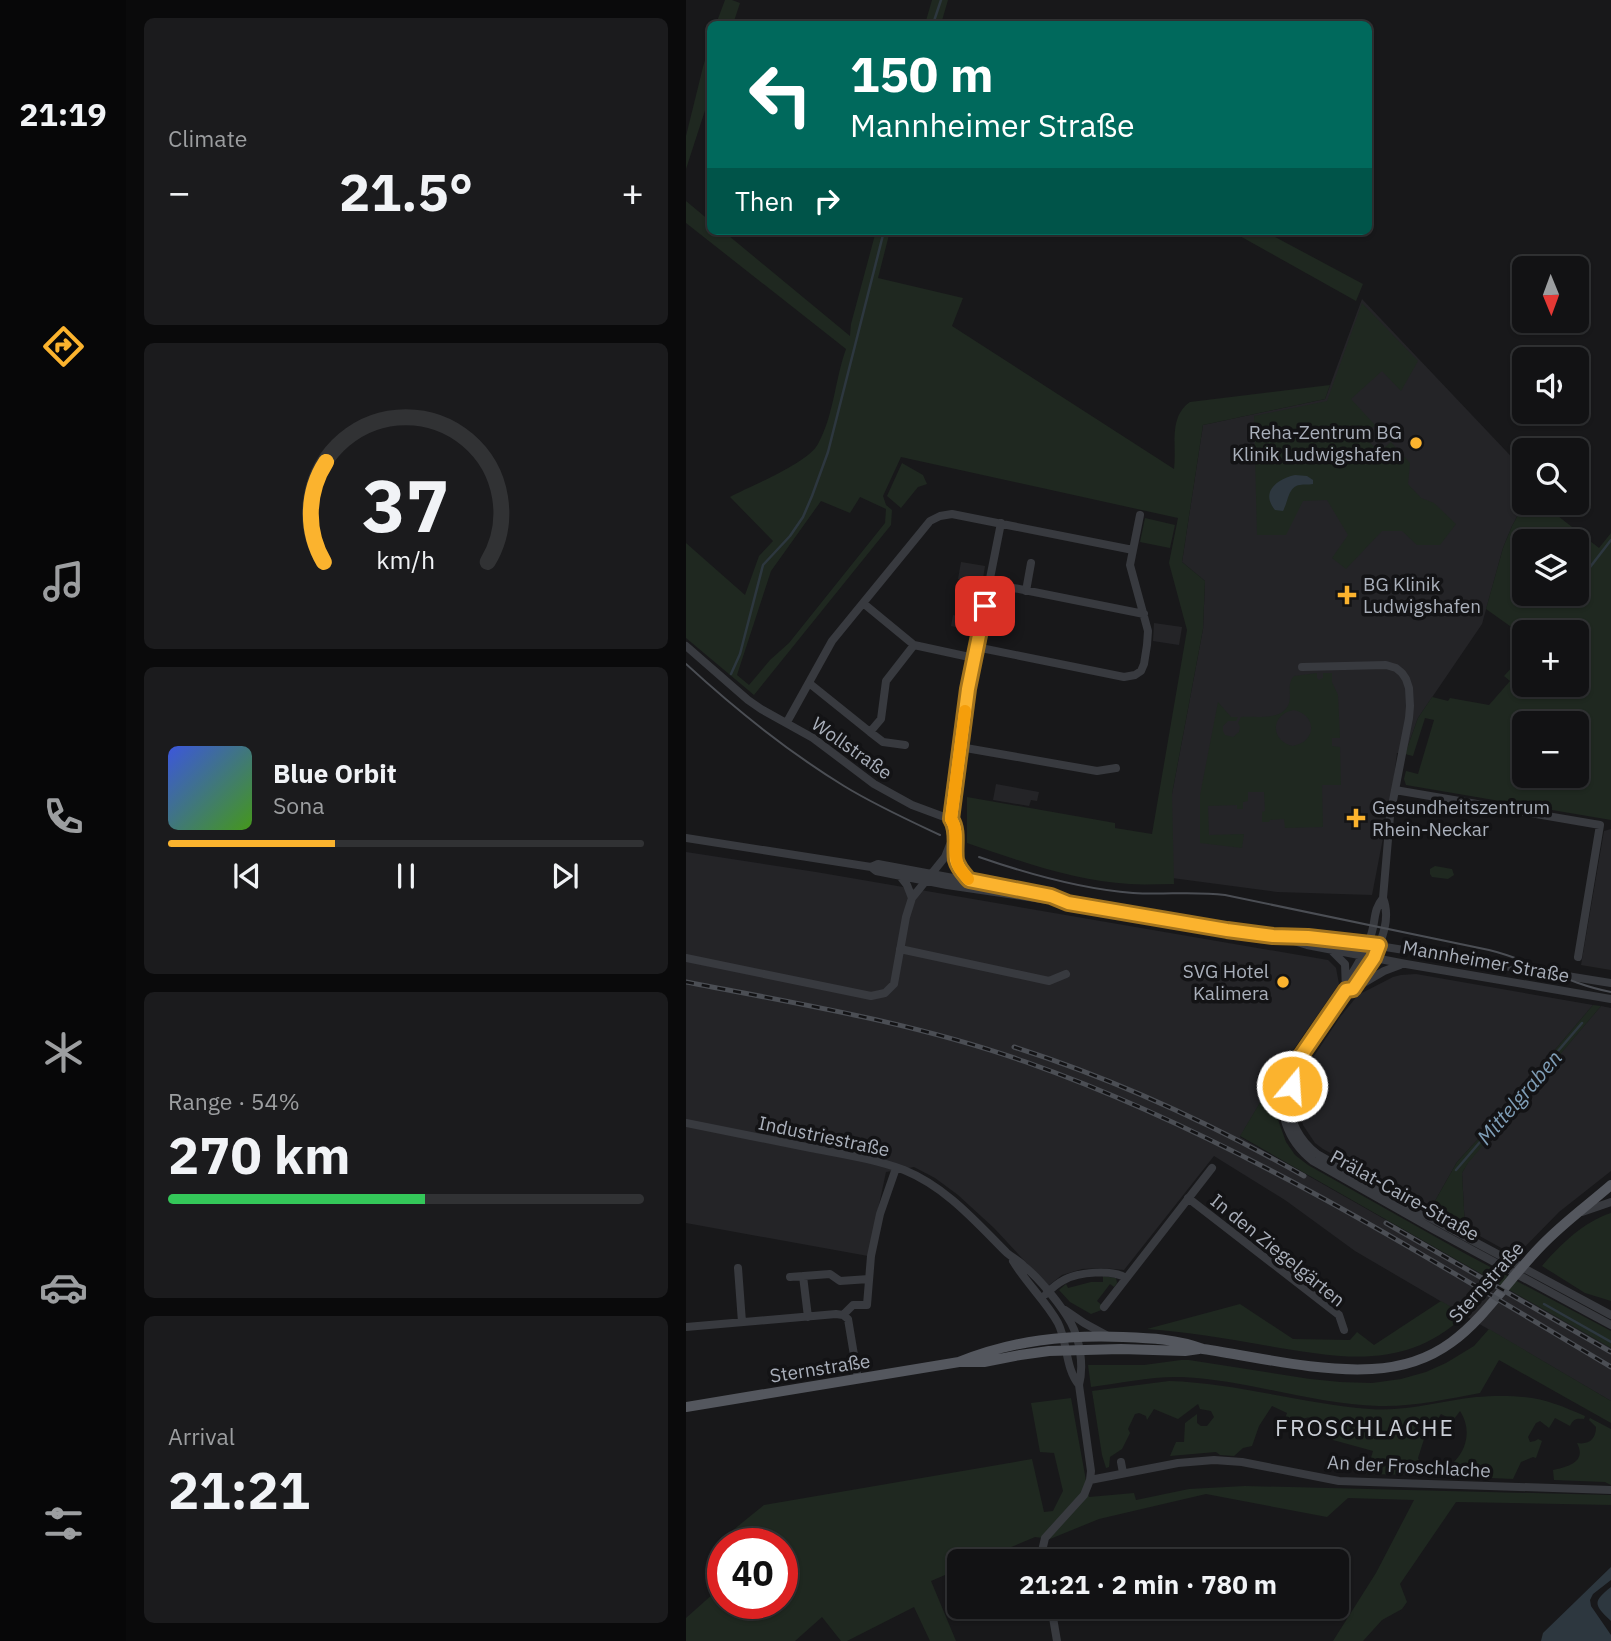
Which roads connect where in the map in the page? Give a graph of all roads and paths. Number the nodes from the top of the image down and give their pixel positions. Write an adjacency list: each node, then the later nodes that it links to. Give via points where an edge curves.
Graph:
1 (1140, 515): 3 (street)
2 (1001, 523): 3 (street); 5 (street); 7 (street, via 952,514 930,521)
3 (1133, 550): 8 (street, via 1130,565)
4 (1031, 563): 6 (street)
5 (989, 583): 6 (street); 11 (street)
6 (1026, 591): 8 (street)
7 (863, 603): 9 (street); 14 (street, via 832,641)
8 (1144, 614): 11 (street, via 1147,645 1144,664 1135,676)
9 (914, 645): 12 (street); 16 (street, via 886,681 881,719)
10 (686, 646): 15 (street, Wollstraße, via 748,700)
11 (976, 647): 12 (street)
12 (974, 658): 18 (street)
13 (1302, 667): 20 (street, via 1386,665 1402,673 1409,688 1409,718)
14 (809, 682): 15 (street); 16 (street)
15 (787, 722): 21 (street, Wollstraße, via 883,790)
16 (870, 732): 17 (street, via 883,742)
17 (905, 745)
18 (961, 747): 19 (street, via 1097,771); 21 (street)
19 (1116, 768)
20 (1395, 790): 28 (street); 36 (street, via 1600,825)
21 (953, 823): 25 (street, via 950,847); 26 (street, via 956,861)
22 (686, 838): 23 (street, Mannheimer Straße)
23 (871, 867): 24 (street, Mannheimer Straße); 25 (street, Mannheimer Straße, via 878,864)
24 (900, 876): 25 (street, Mannheimer Straße); 27 (street)
25 (927, 877): 26 (street, Mannheimer Straße); 27 (street); 29 (street, Mannheimer Straße)
26 (969, 880): 29 (street, Mannheimer Straße)
27 (912, 898): 34 (street)
28 (1383, 898): 31 (street, Prälat-Caire-Straße, via 1377,905); 32 (street, Prälat-Caire-Straße, via 1387,908)
29 (1068, 903): 30 (street, Mannheimer Straße)
30 (1308, 941): 31 (street, Mannheimer Straße); 33 (street, Mannheimer Straße)
31 (1368, 944): 32 (street, Mannheimer Straße); 35 (street, Prälat-Caire-Straße)
32 (1379, 945): 38 (street, Prälat-Caire-Straße); 41 (street, Mannheimer Straße)
33 (1330, 949): 35 (street, Mannheimer Straße); 42 (street, via 1345,964)
34 (900, 950): 37 (street, via 894,984 885,993 871,996); 40 (street, via 1049,981)
35 (1363, 955): 38 (street, Mannheimer Straße); 42 (street, Prälat-Caire-Straße)
36 (1578, 957)
37 (686, 958)
38 (1374, 958): 39 (street, Mannheimer Straße); 42 (street, Prälat-Caire-Straße)
39 (1406, 964): 42 (street); 43 (street, Mannheimer Straße)
40 (1066, 974)
41 (1611, 983)
42 (1349, 987): 51 (street, Prälat-Caire-Straße, via 1285,1077 1284,1119 1296,1145 1313,1161)
43 (1611, 999)
44 (686, 1123): 45 (street, Industriestraße)
45 (896, 1168): 56 (street, via 880,1214); 57 (street, Industriestraße, via 928,1182 969,1214)
46 (1212, 1168): 48 (street, In den Ziegelgärten)
47 (1611, 1185): 50 (main road, Sternstraße)
48 (1188, 1198): 55 (street, In den Ziegelgärten); 66 (street, In den Ziegelgärten, via 1339,1315)
49 (1611, 1202): 50 (street)
50 (1576, 1215): 70 (main road, Sternstraße, via 1543,1244 1474,1324 1423,1359 1390,1367 1346,1369)
51 (1479, 1249): 60 (street, Prälat-Caire-Straße); 64 (street, Prälat-Caire-Straße)
52 (738, 1268): 63 (street)
53 (803, 1276): 54 (street); 56 (street); 62 (street)
54 (790, 1277)
55 (1126, 1278): 57 (street, via 1103,1273 1077,1275); 59 (street, In den Ziegelgärten)
56 (869, 1279): 61 (street, via 867,1305 853,1305)
57 (1045, 1295): 58 (street, Industriestraße); 69 (street, Industriestraße)
58 (1060, 1306): 67 (street, Industriestraße); 68 (street)
59 (1104, 1307)
60 (1611, 1312)
61 (844, 1315): 62 (street); 74 (street)
62 (808, 1317): 63 (street)
63 (742, 1322): 65 (street)
64 (1611, 1325)
65 (686, 1327)
66 (1344, 1330)
67 (1077, 1337): 68 (main road, Sternstraße); 69 (main road, Sternstraße); 71 (street, Industriestraße)
68 (1111, 1337): 70 (main road, Sternstraße, via 1186,1342)
69 (1063, 1338): 72 (street, Industriestraße); 73 (main road, Sternstraße, via 999,1348)
70 (1203, 1349): 71 (main road, Sternstraße)
71 (1079, 1350): 72 (main road, Sternstraße); 75 (street, Industriestraße)
72 (1067, 1351): 73 (main road, Sternstraße); 75 (street, Industriestraße)
73 (959, 1362): 74 (main road, Sternstraße)
74 (858, 1379): 76 (main road, Sternstraße)
75 (1079, 1385): 79 (street)
76 (686, 1407)
77 (1121, 1462): 78 (street)
78 (1123, 1473): 79 (street, An der Froschlache); 80 (street, An der Froschlache, via 1214,1460 1339,1481)
79 (1090, 1480): 81 (street, via 1083,1495 1045,1538)
80 (1611, 1490)
81 (1042, 1549)
82 (1053, 1619): 83 (street)
83 (1057, 1641)

